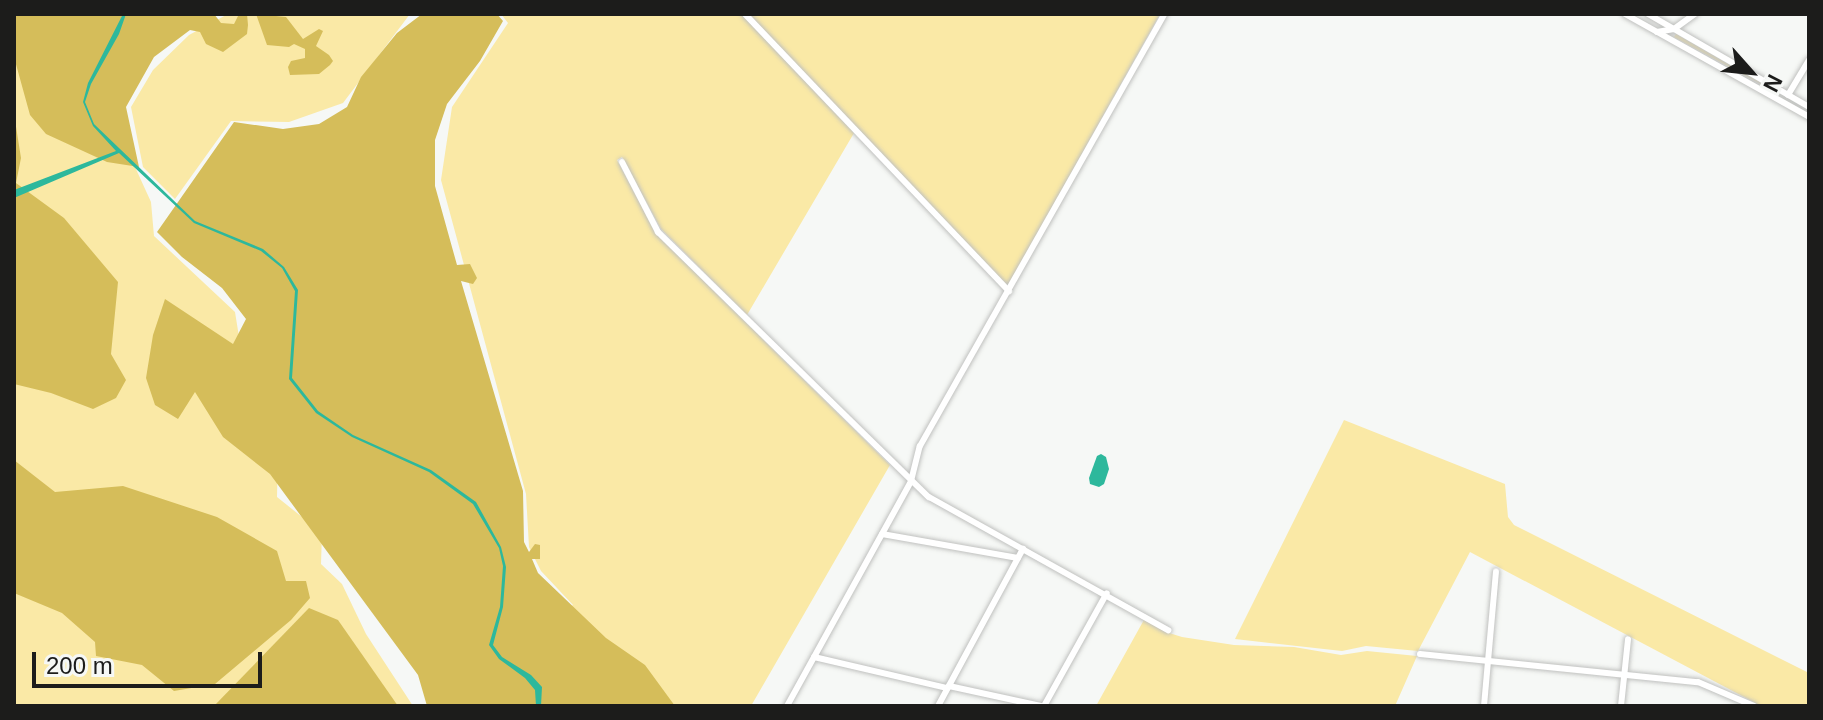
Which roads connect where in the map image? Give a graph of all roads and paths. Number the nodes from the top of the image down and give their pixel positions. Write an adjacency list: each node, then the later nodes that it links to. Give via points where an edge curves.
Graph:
1 (745, 14): 13 (street)
2 (1164, 14): 13 (street)
3 (1625, 14): 7 (street)
4 (1648, 14): 6 (street)
5 (1695, 14): 6 (street)
6 (1674, 29): 7 (street); 9 (street)
7 (1657, 32): 11 (street)
8 (1809, 60): 9 (street)
9 (1788, 95): 10 (street)
10 (1809, 107)
11 (1809, 117)
12 (622, 162): 14 (street, via 658,232)
13 (1009, 291): 14 (street, via 920,446)
14 (911, 481): 15 (street); 16 (street, via 949,511)
15 (882, 534): 17 (street); 23 (street)
16 (1023, 549): 17 (street); 19 (street)
17 (1018, 558): 26 (street)
18 (1496, 572): 24 (street)
19 (1107, 593): 20 (street); 29 (street)
20 (1168, 630)
21 (1628, 639): 25 (street)
22 (1420, 654): 24 (street)
23 (814, 657): 26 (street); 27 (street)
24 (1488, 661): 25 (street); 30 (street)
25 (1624, 675): 31 (street); 32 (street, via 1698,682)
26 (948, 687): 28 (street); 29 (street)
27 (787, 706)
28 (938, 706)
29 (1042, 706)
30 (1484, 706)
31 (1621, 706)
32 (1753, 706)

